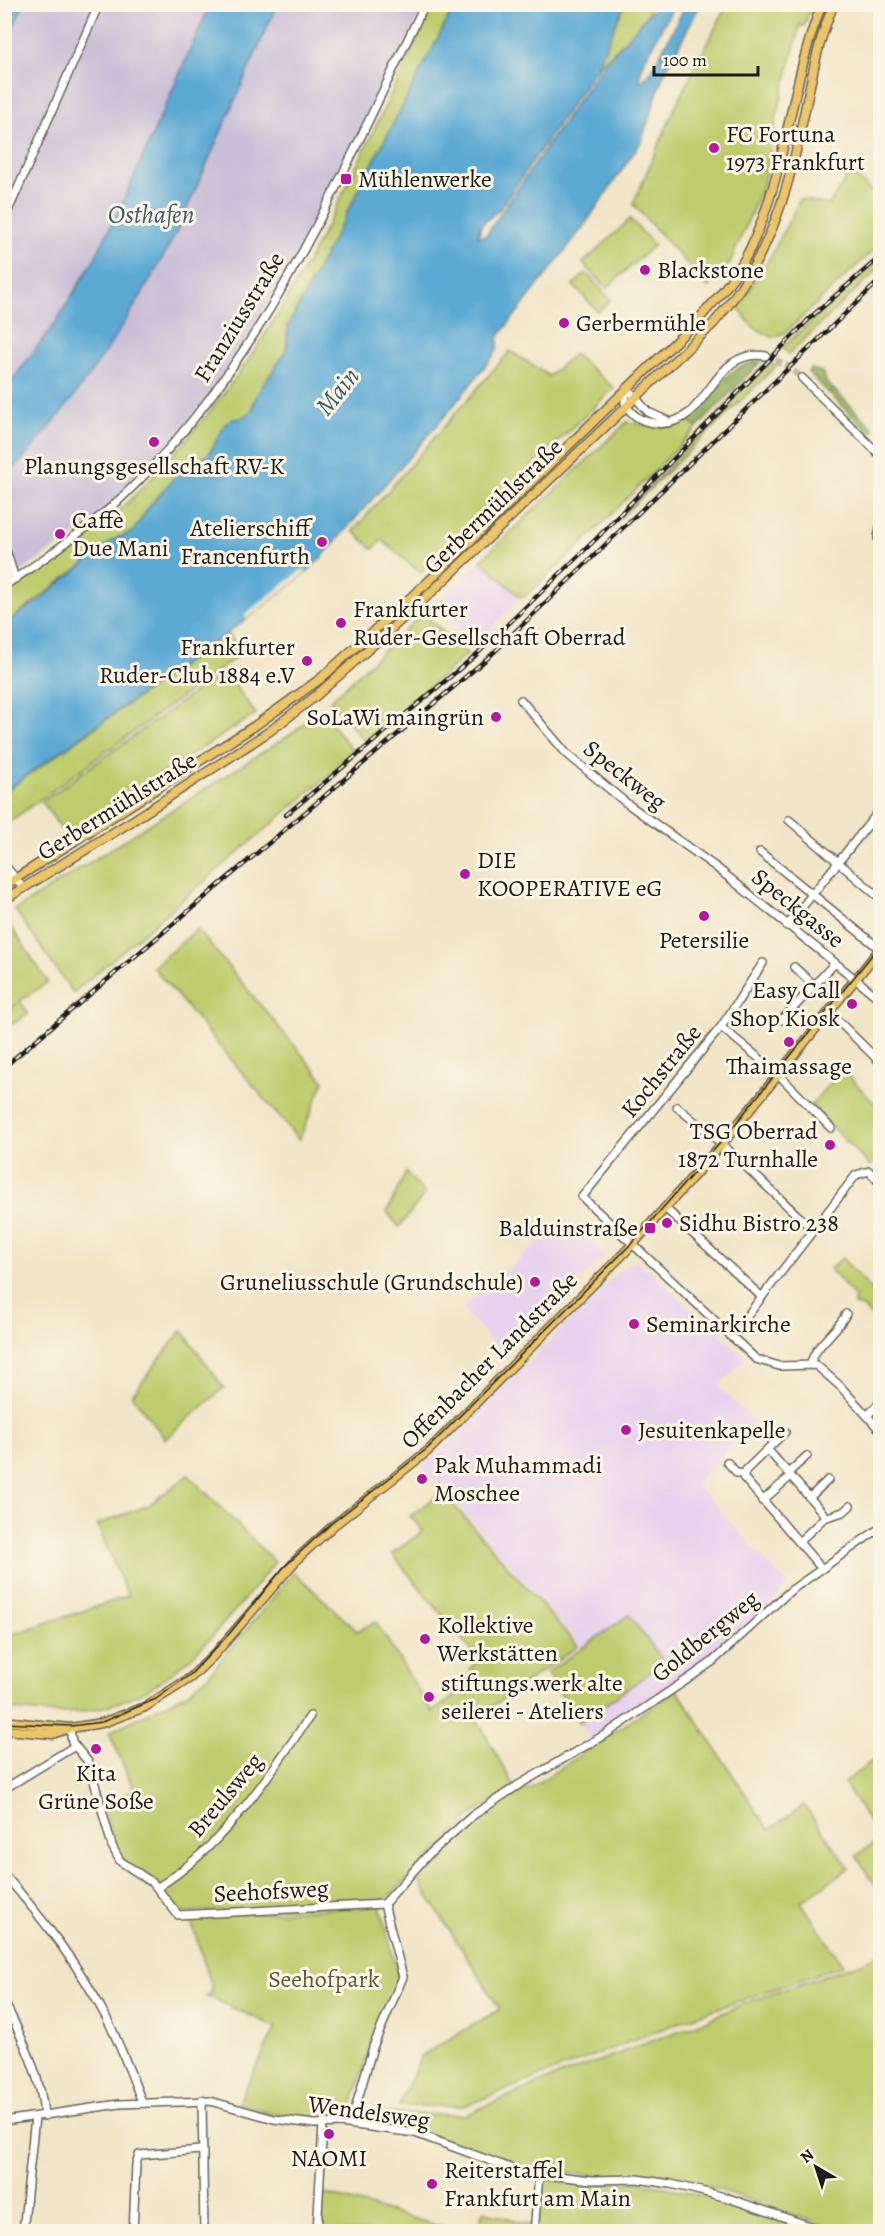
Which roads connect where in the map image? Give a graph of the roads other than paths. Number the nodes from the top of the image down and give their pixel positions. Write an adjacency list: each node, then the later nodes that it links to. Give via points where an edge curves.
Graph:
1 (99, 4): 5 (street)
2 (424, 4): 16 (street, Franziusstraße, via 298,262 230,372 187,428 116,502 79,534)
3 (822, 4): 8 (main road, Gerbermühlstraße, via 800,72 773,188 749,251 717,299)
4 (834, 4): 9 (main road, Gerbermühlstraße, via 813,61 786,192 765,249 727,308)
5 (4, 220)
6 (766, 356): 11 (street, via 746,357 730,365 690,412)
7 (802, 378): 12 (street)
8 (627, 388): 9 (street); 10 (street); 18 (main road, Gerbermühlstraße)
9 (635, 398): 10 (main road, Gerbermühlstraße); 11 (street, via 653,416)
10 (627, 406): 11 (street, via 645,422); 19 (main road, Gerbermühlstraße)
11 (671, 421)
12 (880, 455)
13 (880, 527): 15 (street)
14 (4, 544): 16 (street)
15 (880, 545)
16 (15, 579): 17 (street, Franziusstraße)
17 (4, 586)
18 (412, 596): 19 (main road); 27 (main road, Gerbermühlstraße, via 293,699)
19 (420, 603): 29 (main road, Gerbermühlstraße, via 342,675 280,724)
20 (521, 700): 26 (street, Speckweg, via 566,753)
21 (880, 810): 24 (street)
22 (789, 820): 24 (street)
23 (760, 852): 30 (street)
24 (839, 861): 30 (street); 31 (street)
25 (4, 864): 27 (street)
26 (717, 868): 33 (street, Speckgasse)
27 (16, 879): 28 (main road, Gerbermühlstraße); 29 (street)
28 (4, 886)
29 (22, 888): 32 (main road, Gerbermühlstraße)
30 (813, 894): 33 (street); 34 (street)
31 (880, 898)
32 (4, 900)
33 (787, 926): 36 (street, Speckgasse)
34 (880, 949): 38 (main road, Offenbacher Landstraße)
35 (763, 963): 43 (street, Kochstraße)
36 (835, 963): 38 (street, Speckgasse); 39 (street)
37 (794, 967): 39 (street)
38 (856, 978): 40 (street, Speckgasse); 41 (main road, Offenbacher Landstraße)
39 (814, 985): 42 (street)
40 (880, 999)
41 (829, 1012): 44 (street); 45 (main road, Offenbacher Landstraße)
42 (782, 1020)
43 (721, 1027): 45 (street); 52 (street, Kochstraße, via 582,1197)
44 (880, 1062)
45 (779, 1075): 47 (street); 48 (main road, Offenbacher Landstraße)
46 (677, 1107): 48 (street)
47 (831, 1128)
48 (722, 1144): 50 (main road, Offenbacher Landstraße); 51 (street)
49 (880, 1183): 51 (street, via 869,1171 860,1172)
50 (666, 1209): 52 (main road, Offenbacher Landstraße); 53 (street)
51 (813, 1230): 53 (street)
52 (632, 1245): 55 (street); 76 (main road, Offenbacher Landstraße, via 429,1450 298,1558 184,1684 124,1717)
53 (762, 1297): 55 (street)
54 (846, 1314): 56 (street)
55 (731, 1337): 56 (street, via 763,1363)
56 (811, 1363): 58 (street)
57 (880, 1402): 58 (street)
58 (868, 1415): 59 (street)
59 (880, 1430)
60 (785, 1432): 61 (street)
61 (768, 1450): 64 (street); 65 (street)
62 (807, 1456): 65 (street)
63 (728, 1462): 64 (street, via 737,1473)
64 (744, 1474): 68 (street, via 745,1481)
65 (790, 1474): 67 (street); 68 (street)
66 (828, 1480): 67 (street)
67 (810, 1497): 70 (street)
68 (762, 1501): 72 (street)
69 (850, 1506): 70 (street)
70 (824, 1518): 72 (street)
71 (880, 1528): 73 (street, Goldbergweg)
72 (799, 1542): 73 (street)
73 (822, 1569): 82 (street, Goldbergweg, via 790,1591 688,1679 472,1816 427,1856)
74 (310, 1716): 81 (street, Breulsweg, via 223,1831 185,1869)
75 (4, 1720): 76 (main road, Offenbacher Landstraße)
76 (70, 1728): 77 (main road, Offenbacher Landstraße, via 52,1734); 78 (street)
77 (4, 1730)
78 (75, 1746): 79 (street); 81 (street, via 89,1763 112,1846 120,1861)
79 (4, 1789)
80 (4, 1874): 85 (street, via 51,1929 80,1972 106,2018)
81 (158, 1887): 82 (street, Seehofsweg, via 176,1913 184,1916)
82 (384, 1904): 89 (street, via 403,1977 373,2048 355,2109)
83 (4, 2001): 86 (street, via 32,2068)
84 (202, 2100): 85 (street, Wendelsweg); 90 (street, Wendelsweg, via 273,2119); 91 (street)
85 (142, 2102): 86 (street, Wendelsweg)
86 (44, 2116): 87 (street, Wendelsweg)
87 (35, 2117): 88 (street, Wendelsweg); 93 (street)
88 (4, 2121)
89 (340, 2123): 90 (street, Wendelsweg); 92 (street, Wendelsweg, via 415,2133 509,2169)
90 (323, 2124): 96 (street)
91 (201, 2150): 94 (street, via 138,2155); 95 (street)
92 (539, 2175): 97 (street); 98 (street, Wendelsweg, via 671,2184 725,2197)
93 (23, 2232)
94 (133, 2232)
95 (204, 2232)
96 (317, 2232)
97 (534, 2232)
98 (827, 2232)

